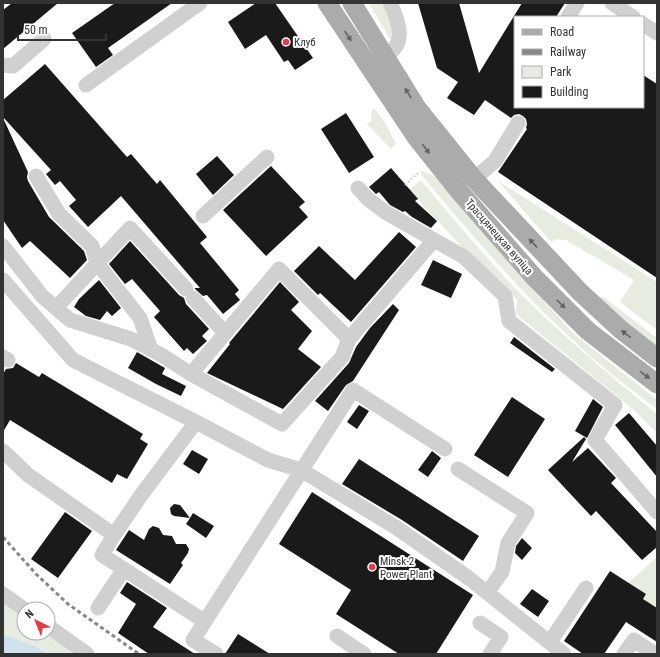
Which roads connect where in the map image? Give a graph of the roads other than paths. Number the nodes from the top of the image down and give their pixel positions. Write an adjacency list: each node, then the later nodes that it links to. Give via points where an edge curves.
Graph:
1 (200, 3): 14 (street)
2 (327, 3): 12 (main road, Трасцянецкая вуліца, one-way to 12)
3 (352, 3): 12 (main road, Трасцянецкая вуліца)
4 (390, 3): 12 (street, via 398,23 399,39 395,48)
5 (576, 3): 7 (street)
6 (612, 3): 8 (street)
7 (569, 16)
8 (632, 16)
9 (644, 25): 10 (street)
10 (657, 33)
11 (44, 39): 13 (street, via 13,66)
12 (376, 61): 18 (main road, Трасцянецкая вуліца, one-way to 12); 31 (main road, Трасцянецкая вуліца, one-way to 31, via 425,149 458,191 534,276 588,331)
13 (3, 65)
14 (86, 85)
15 (515, 120): 18 (street, via 493,163)
16 (267, 157): 20 (street)
17 (36, 176): 23 (street, via 59,214 92,246)
18 (474, 179): 29 (main road, Трасцянецкая вуліца, one-way to 18, via 620,329 580,292)
19 (358, 188): 21 (street, via 368,200 385,212)
20 (203, 216)
21 (434, 240): 27 (street); 37 (street, via 464,258 504,296 509,320 615,405 595,440)
22 (3, 246): 25 (street, via 42,296)
23 (97, 263): 25 (street); 26 (street, via 130,228); 28 (street, via 140,318)
24 (3, 280): 32 (street, via 73,360)
25 (56, 308): 28 (street, via 70,320 131,339)
26 (225, 333): 27 (street, via 279,269); 30 (street)
27 (349, 338): 30 (street, via 342,358 282,424)
28 (151, 350): 30 (street)
29 (657, 358)
30 (191, 374)
31 (657, 384)
32 (196, 422): 36 (street, via 268,460); 38 (street)
33 (445, 449): 36 (street, via 353,390)
34 (3, 451): 38 (street, via 28,475)
35 (458, 469): 41 (street, via 527,513 508,543 502,572)
36 (301, 470): 41 (street, via 397,528); 45 (street)
37 (657, 512)
38 (114, 535): 39 (street, via 102,555)
39 (124, 569): 44 (street); 45 (street)
40 (586, 588): 49 (street)
41 (488, 593): 49 (street)
42 (3, 594): 43 (street)
43 (16, 603)
44 (98, 608)
45 (204, 621): 51 (street, via 192,640)
46 (480, 623): 53 (street, via 501,637)
47 (56, 632): 50 (street)
48 (337, 636): 52 (street)
49 (550, 642): 54 (street)
50 (87, 654)
51 (216, 654)
52 (364, 654)
53 (490, 654)
54 (564, 654)
55 (624, 654): 56 (street, via 634,640)
56 (655, 654)

